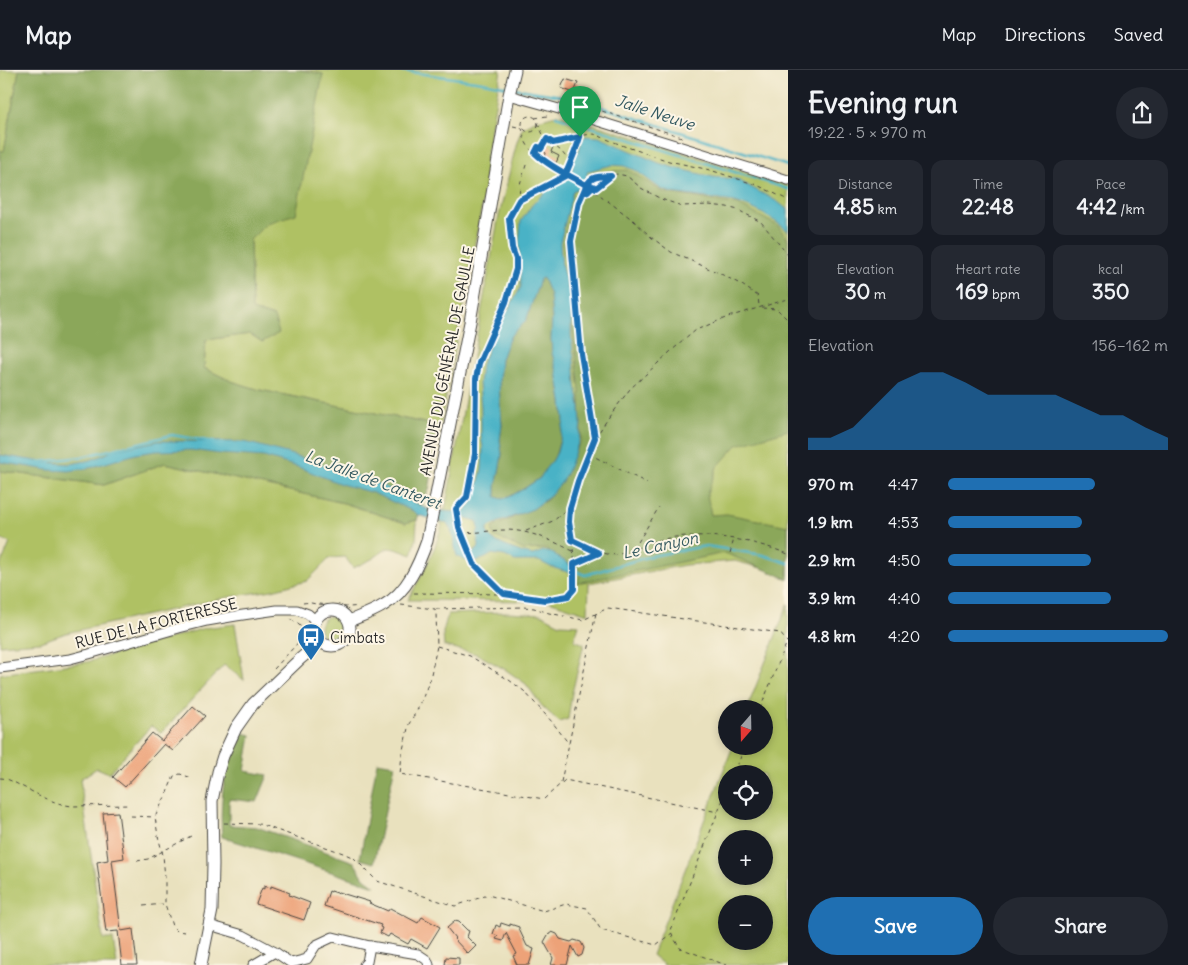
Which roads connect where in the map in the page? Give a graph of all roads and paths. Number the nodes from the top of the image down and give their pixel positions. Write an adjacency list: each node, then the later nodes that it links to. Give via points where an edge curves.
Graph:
1 (514, 73): 2 (main road, AVENUE DU GÉNÉRAL DE GAULLE)
2 (509, 95): 12 (street); 44 (main road, AVENUE DU GÉNÉRAL DE GAULLE, via 470,322 422,555 396,595 386,604)
3 (538, 123): 4 (path, via 533,132); 4 (path, via 528,116 522,121); 6 (path)
4 (522, 128): 8 (path, via 525,141)
5 (580, 137): 7 (path); 10 (path); 16 (path, via 594,134 669,161 757,185)
6 (547, 139): 7 (path); 8 (path)
7 (553, 143): 10 (path)
8 (535, 153): 13 (path, bridge, via 557,170)
9 (527, 162): 15 (path)
10 (571, 162): 15 (path, via 565,176)
11 (611, 176): 13 (path, via 596,188); 14 (path, via 594,177); 17 (path, via 627,176 661,199 682,206 709,205 738,210 761,222)
12 (788, 180)
13 (591, 188): 14 (path); 19 (path, via 671,252 719,273 758,296)
14 (583, 193): 21 (path, via 571,241 581,354)
15 (519, 200): 27 (path, via 509,218 516,269 506,302 479,363 476,379 475,454 467,497 456,509)
16 (788, 200)
17 (788, 255)
18 (788, 299): 19 (path)
19 (760, 308): 20 (path, via 777,309); 21 (path, via 696,330 670,350 630,389)
20 (788, 322)
21 (595, 438): 25 (path)
22 (588, 453): 23 (path)
23 (647, 483)
24 (659, 507): 30 (path)
25 (570, 508): 26 (path, via 553,521); 29 (path)
26 (525, 531): 27 (path); 31 (path)
27 (461, 532): 37 (path, via 474,564)
28 (734, 539): 30 (path, via 678,536); 33 (path); 34 (path)
29 (572, 540): 31 (path); 32 (path)
30 (633, 550): 32 (path, via 612,555)
31 (573, 551): 35 (path)
32 (599, 553): 35 (path)
33 (730, 553)
34 (788, 554)
35 (574, 564): 37 (path, via 574,589 568,596 545,600)
36 (412, 592): 37 (path)
37 (504, 594)
38 (314, 604): 40 (path)
39 (396, 604): 41 (path)
40 (358, 606)
41 (435, 609): 42 (path, via 523,607 583,620); 48 (path)
42 (596, 613): 47 (path, via 608,608 780,633); 52 (path)
43 (316, 620): 44 (main road, via 324,612 336,610); 46 (main road, via 314,632); 49 (street, RUE DE LA FORTERESSE, via 296,610 236,616 70,658)
44 (349, 621): 46 (main road, via 350,633 343,643 331,646)
45 (300, 625): 50 (path, via 305,635)
46 (320, 642): 60 (main road, via 265,692 236,728 218,772 212,801)
47 (787, 642): 51 (path)
48 (437, 646): 52 (path, via 470,656 509,680 553,723); 55 (path, via 430,679 409,724 400,774 544,798)
49 (0, 668)
50 (273, 672)
51 (764, 700)
52 (569, 745): 55 (path)
53 (0, 778): 56 (path, via 63,805)
54 (192, 778): 59 (path, via 180,774 174,776)
55 (561, 783): 57 (path, via 565,780)
56 (130, 805)
57 (718, 812): 68 (path)
58 (131, 816): 59 (path)
59 (155, 817): 62 (path)
60 (213, 823): 66 (main road, via 213,893); 68 (path, via 259,824 354,858 377,881 455,906 488,895 544,912 566,904 587,908 601,930 656,945)
61 (191, 836): 62 (path)
62 (162, 851): 63 (path, via 148,860); 64 (path)
63 (137, 861)
64 (165, 904): 65 (path); 67 (path, via 172,926)
65 (143, 906)
66 (209, 925): 70 (street, via 243,935); 71 (main road)
67 (185, 932)
68 (672, 932): 76 (path, via 680,948)
69 (370, 946): 70 (street, via 333,937 316,945 307,959 291,963); 74 (street); 75 (street, via 418,954)
70 (275, 952): 72 (street); 73 (street)
71 (201, 965)
72 (254, 965)
73 (282, 965)
74 (364, 965)
75 (429, 965)
76 (726, 965)

